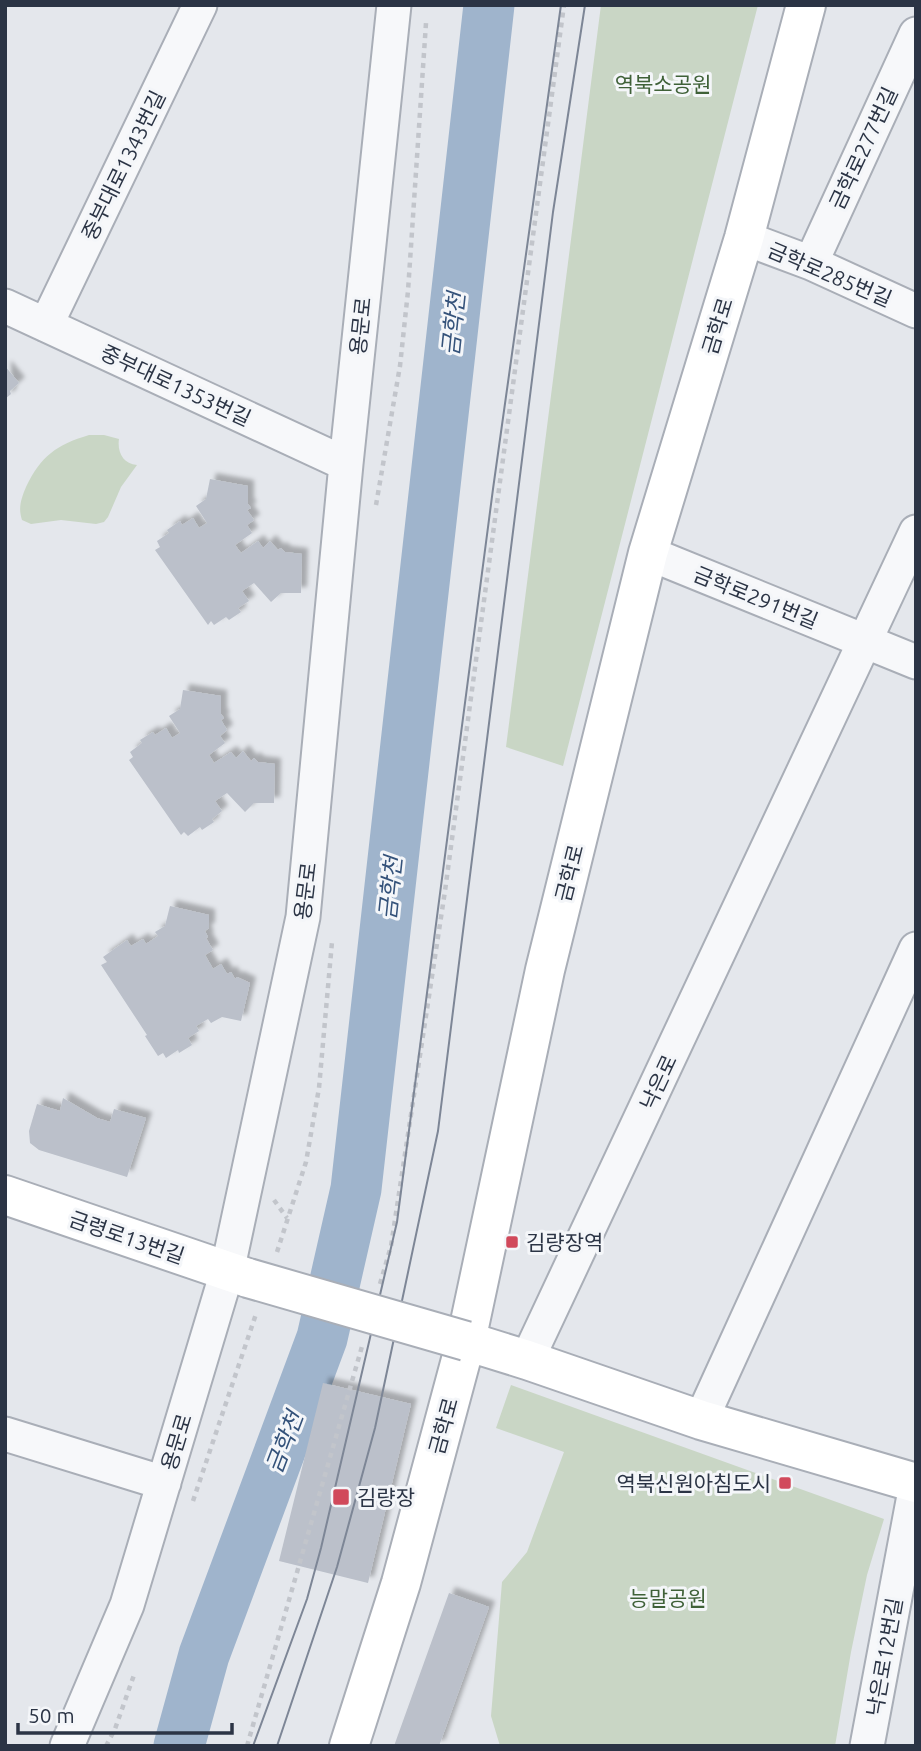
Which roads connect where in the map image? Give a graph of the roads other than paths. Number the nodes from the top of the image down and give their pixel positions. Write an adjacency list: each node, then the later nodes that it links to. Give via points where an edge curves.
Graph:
1 (200, 5): 9 (street, 중부대로1343번길)
2 (394, 5): 10 (street, 용문로)
3 (806, 5): 5 (main road, 금학로)
4 (916, 34): 6 (street, 금학로277번길)
5 (744, 238): 6 (street, 금학로285번길); 12 (main road, 금학로)
6 (811, 263): 8 (street, 금학로285번길)
7 (5, 306): 9 (street, 중부대로1353번길)
8 (916, 311)
9 (46, 325): 10 (street, 중부대로1353번길)
10 (346, 464): 17 (street, 용문로, via 303,917)
11 (916, 531): 13 (street)
12 (648, 553): 13 (street, 금학로291번길); 18 (main road, 금학로, via 545,970)
13 (864, 640): 14 (street, 금학로291번길); 19 (street, 낙은로)
14 (916, 662)
15 (914, 953): 20 (street)
16 (5, 1195): 17 (main road, 금령로13번길)
17 (238, 1275): 18 (main road, 금령로13번길, bridge); 22 (street, 용문로)
18 (466, 1341): 19 (main road); 25 (main road, 금학로, via 401,1583)
19 (527, 1360): 20 (main road)
20 (701, 1420): 23 (main road)
21 (5, 1434): 22 (street)
22 (164, 1483): 24 (street, 용문로, via 127,1605)
23 (916, 1484): 26 (street, 낙은로12번길)
24 (67, 1746)
25 (349, 1746)
26 (867, 1746)

